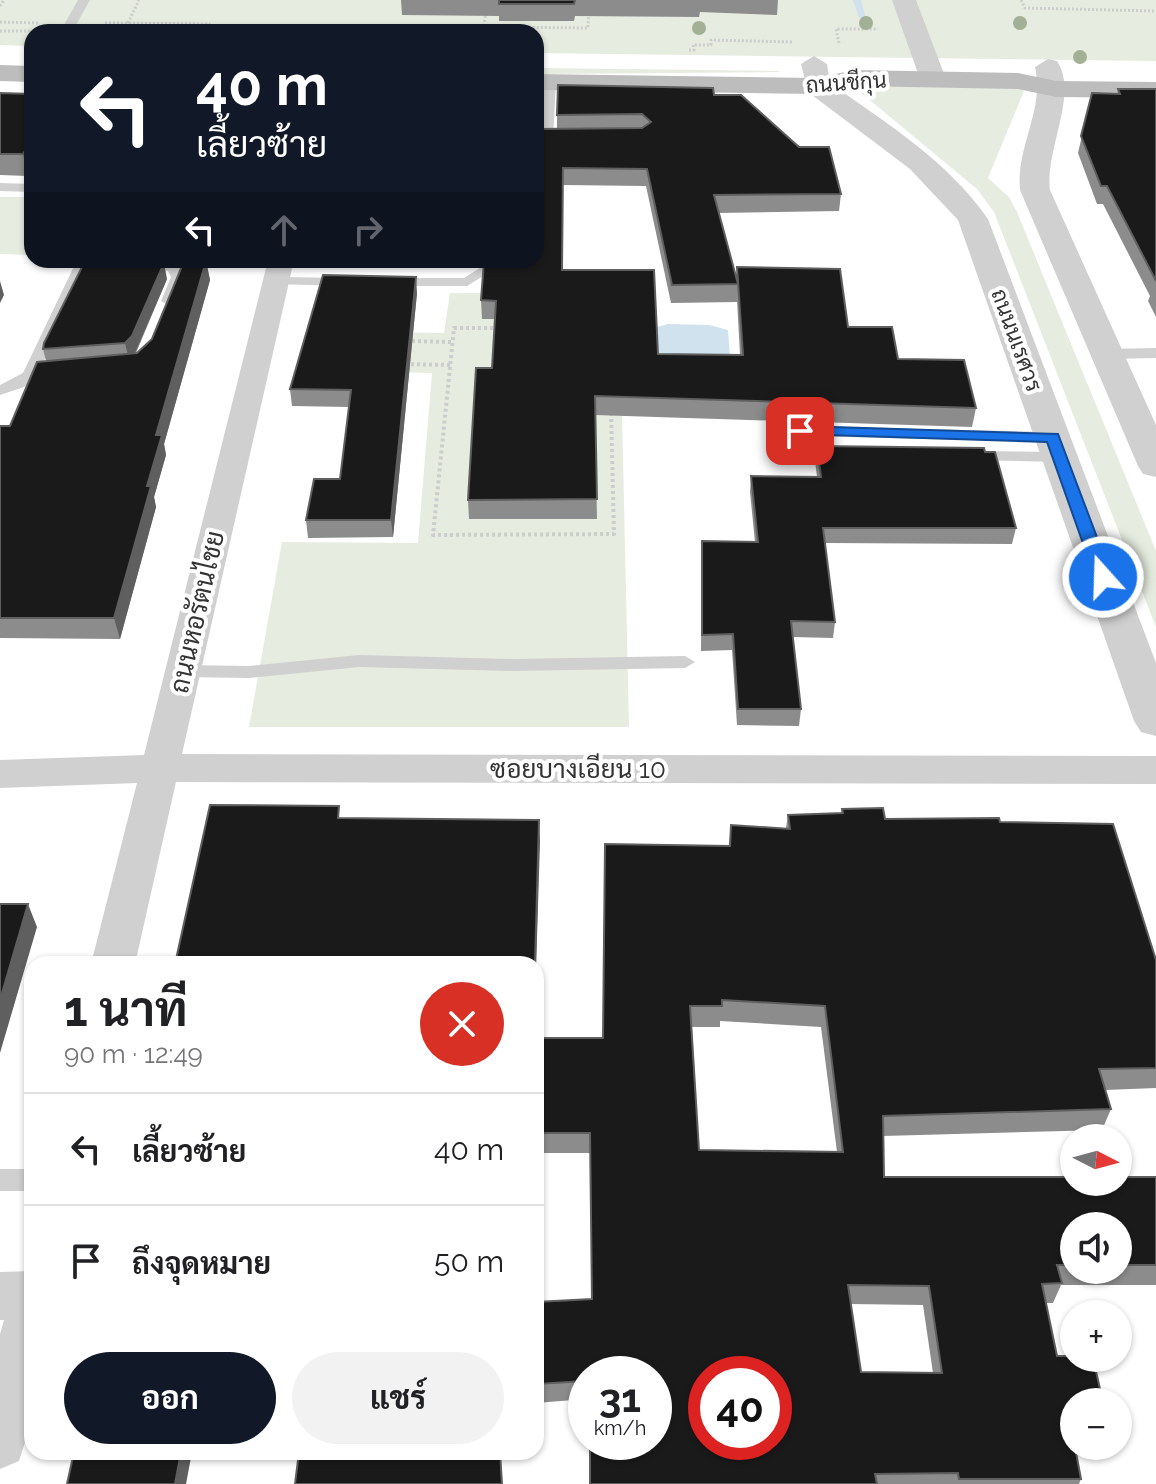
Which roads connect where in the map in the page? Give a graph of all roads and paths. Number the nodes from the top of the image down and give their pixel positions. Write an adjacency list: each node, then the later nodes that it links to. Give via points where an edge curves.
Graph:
1 (4, 0): 8 (path)
2 (84, 0): 13 (lane)
3 (139, 0): 11 (path)
4 (487, 0): 16 (path)
5 (589, 0): 17 (path, via 588,28)
6 (904, 0): 18 (street)
7 (1021, 0): 9 (path, via 1025,8)
8 (0, 6)
9 (1156, 11)
10 (0, 22): 12 (path)
11 (128, 23): 14 (path); 15 (path)
12 (28, 24)
13 (71, 24)
14 (113, 24)
15 (209, 24)
16 (484, 24)
17 (544, 28)
18 (915, 29): 22 (path, via 836,29 840,43); 24 (street)
19 (678, 50): 22 (path, via 711,45 711,40)
20 (0, 52): 21 (main road)
21 (24, 52)
22 (814, 59): 24 (main road, ถนนชีกุน, via 854,78); 27 (main road, ถนนชีกุน); 46 (street, ถนนนเรศวร, via 956,195 973,219)
23 (1156, 69): 28 (main road, ถนนชีกุน)
24 (931, 72): 28 (main road, ถนนชีกุน, via 1018,81)
25 (0, 73): 26 (main road)
26 (24, 74)
27 (544, 75)
28 (1052, 78): 29 (main road, ถนนชีกุน); 42 (street, via 1030,169)
29 (1156, 90)
30 (544, 139): 31 (lane)
31 (562, 139)
32 (0, 187): 33 (lane)
33 (24, 188)
34 (81, 268): 45 (lane, via 37,375)
35 (174, 268): 38 (lane, via 178,277)
36 (483, 270): 37 (lane, via 467,282)
37 (279, 271): 51 (street, ถนนหอรัตนไชย)
38 (161, 317)
39 (393, 340): 40 (path)
40 (453, 342): 44 (path); 44 (path, via 454,328 609,328 614,534 433,535)
41 (1156, 353): 42 (lane)
42 (1107, 354): 49 (street)
43 (405, 364): 44 (path)
44 (450, 365)
45 (0, 390)
46 (1056, 447): 47 (lane, via 800,431 788,435 790,450 798,453); 48 (lane); 52 (street, ถนนนเรศวร)
47 (860, 454)
48 (952, 456)
49 (1156, 466)
50 (685, 662): 51 (lane, via 359,661 249,672)
51 (183, 671): 53 (street, ถนนหอรัตนไชย)
52 (1156, 721)
53 (160, 768): 54 (street, ซอยบางเอียน 10); 55 (street, ซอยบางเอียน 10); 56 (street, ถนนหอรัตนไชย)
54 (1156, 770)
55 (0, 774)
56 (115, 956)
57 (0, 1180): 58 (lane)
58 (24, 1180)
59 (24, 1295): 60 (street)
60 (0, 1296)
61 (24, 1342): 62 (street)
62 (0, 1442)

